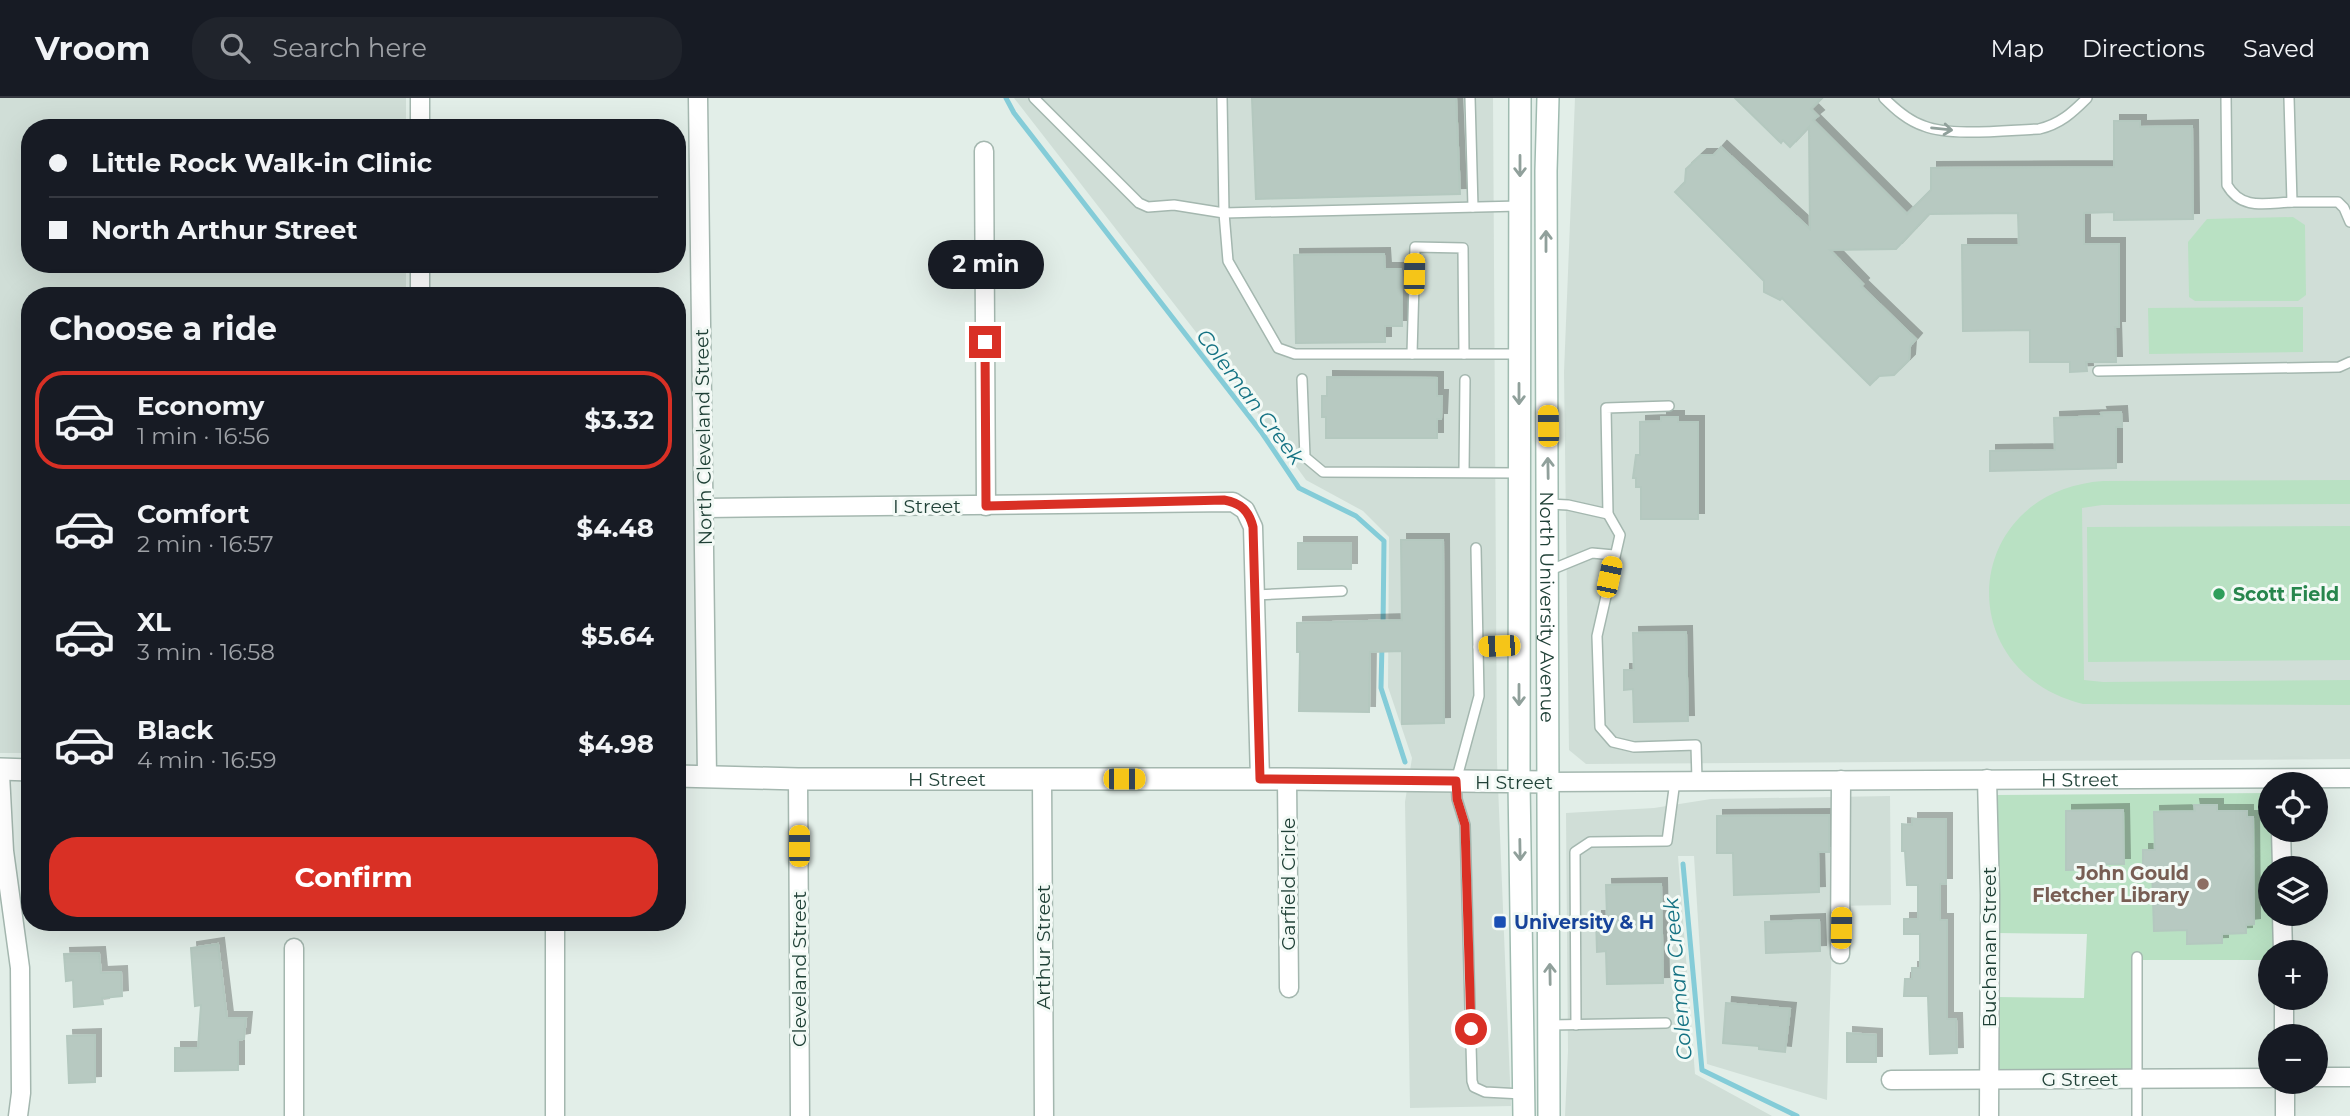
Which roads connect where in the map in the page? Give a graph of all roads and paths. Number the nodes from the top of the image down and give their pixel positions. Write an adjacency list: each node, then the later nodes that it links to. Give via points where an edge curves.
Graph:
1 (420, 98): 12 (street)
2 (698, 98): 32 (street, North Cleveland Street)
3 (1034, 98): 18 (lane, via 1139,203)
4 (1222, 98): 18 (lane)
5 (1470, 98): 17 (lane)
6 (1520, 98): 16 (main road, North University Avenue, one-way to 16)
7 (1548, 98): 30 (main road, North University Avenue, one-way to 7)
8 (1884, 98): 9 (lane, one-way to 9, via 1924,127 1963,131 2039,129 2072,113)
9 (2087, 98)
10 (2226, 98): 14 (lane, via 2225,178 2230,190 2241,201)
11 (2288, 98): 14 (lane)
12 (420, 119)
13 (984, 151): 31 (street)
14 (2292, 202): 15 (lane)
15 (2347, 205): 19 (lane)
16 (1520, 206): 17 (lane); 22 (main road, North University Avenue)
17 (1474, 207): 18 (lane)
18 (1224, 213): 20 (lane, via 1228,261 1278,348 1296,354)
19 (2350, 222)
20 (1412, 354): 21 (lane); 21 (lane, via 1415,247 1463,248)
21 (1464, 354): 22 (lane)
22 (1519, 354): 29 (main road, North University Avenue, one-way to 29)
23 (2350, 362): 24 (lane, via 2339,368)
24 (2098, 371)
25 (1302, 379): 28 (lane, via 1305,457 1323,472)
26 (1465, 380): 28 (lane)
27 (1669, 407): 33 (lane, via 1606,408)
28 (1464, 472): 29 (lane)
29 (1519, 473): 39 (main road, North University Avenue)
30 (1549, 504): 33 (lane); 36 (main road, North University Avenue)
31 (986, 506): 32 (street, I Street); 38 (street, I Street, via 1233,502 1251,518)
32 (705, 508): 44 (street, North Cleveland Street)
33 (1608, 514): 35 (lane, via 1620,534)
34 (1476, 548): 40 (lane)
35 (1614, 555): 36 (lane, via 1592,553); 52 (lane, via 1597,636 1600,727 1613,742 1634,747 1696,745)
36 (1548, 571): 58 (main road, North University Avenue)
37 (1342, 591): 38 (lane)
38 (1255, 595): 48 (street)
39 (1519, 645): 40 (lane); 57 (main road, North University Avenue, one-way to 57)
40 (1478, 647): 54 (lane, via 1479,696)
41 (21, 770): 42 (main road)
42 (0, 772): 75 (street, via 4,851 20,968)
43 (686, 776): 44 (main road, H Street)
44 (707, 776): 46 (main road, H Street)
45 (2350, 778): 51 (street, H Street)
46 (798, 779): 47 (main road, H Street); 78 (street, Cleveland Street)
47 (1042, 779): 48 (main road, H Street); 79 (street, Arthur Street)
48 (1260, 779): 49 (main road, H Street)
49 (1287, 779): 54 (main road, H Street); 63 (street, Garfield Circle)
50 (1987, 779): 53 (street, H Street); 56 (street, H Street); 72 (street, Buchanan Street)
51 (2328, 779)
52 (1697, 780): 53 (street, H Street); 55 (street, H Street)
53 (1842, 780): 61 (street)
54 (1456, 781): 57 (main road, H Street); 73 (lane, via 1465,825 1472,1081 1485,1092)
55 (1675, 781): 58 (street, H Street); 66 (lane, via 1667,841 1590,842 1576,852)
56 (2258, 781)
57 (1519, 782): 58 (main road, H Street); 73 (main road, North University Avenue, one-way to 73)
58 (1548, 782): 65 (main road, North University Avenue, one-way to 58)
59 (555, 931): 77 (street)
60 (294, 948): 76 (street)
61 (1840, 954)
62 (2137, 957): 70 (lane)
63 (1289, 988)
64 (1666, 1023): 66 (lane)
65 (1550, 1025): 66 (lane); 81 (main road, North University Avenue)
66 (1576, 1025)
67 (2328, 1077): 68 (street)
68 (2350, 1077)
69 (2258, 1078): 70 (street, G Street)
70 (2137, 1079): 72 (street, G Street); 83 (lane)
71 (1891, 1080): 72 (street, G Street)
72 (1989, 1080): 82 (street, Buchanan Street)
73 (1524, 1094): 80 (main road, North University Avenue)
74 (2285, 1094): 84 (street)
75 (18, 1116)
76 (294, 1116)
77 (555, 1116)
78 (800, 1116)
79 (1044, 1116)
80 (1524, 1116)
81 (1549, 1116)
82 (1989, 1116)
83 (2137, 1116)
84 (2285, 1116)

